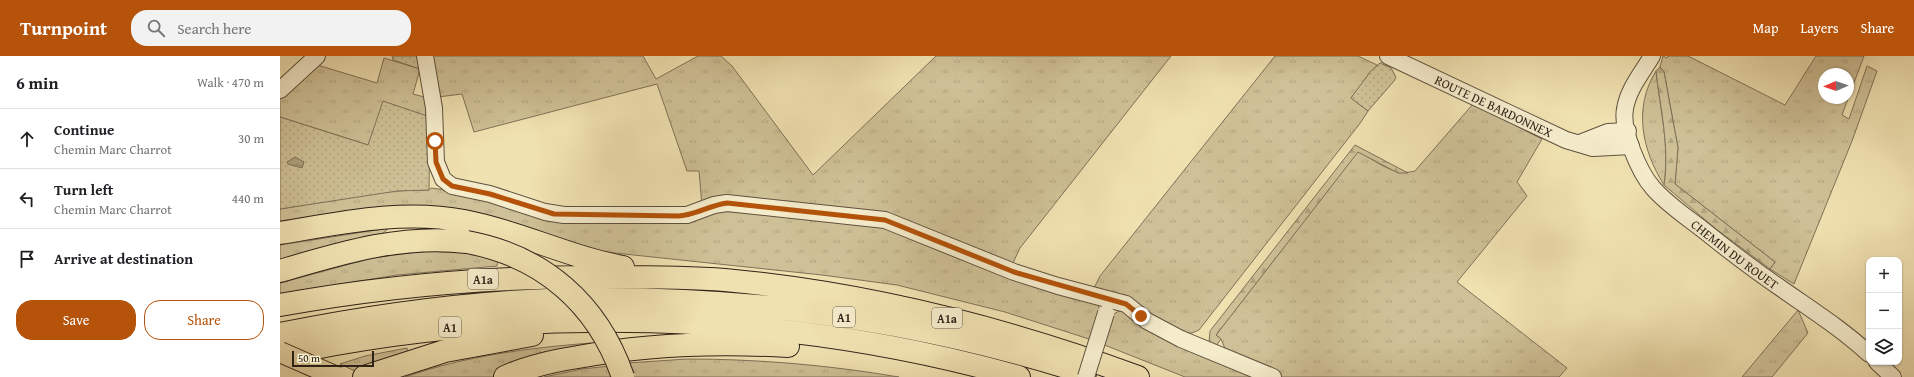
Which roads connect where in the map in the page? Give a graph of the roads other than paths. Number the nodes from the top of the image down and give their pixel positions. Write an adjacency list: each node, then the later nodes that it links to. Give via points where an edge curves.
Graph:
1 (317, 56): 5 (street)
2 (425, 56): 11 (street, via 434,108 436,162 443,179 452,186 564,215 687,215 727,203 885,220 1014,272)
3 (1388, 56): 6 (street, ROUTE DE BARDONNEX, via 1566,140 1593,148)
4 (1652, 56): 6 (street, via 1631,89 1626,103 1624,116)
5 (280, 90)
6 (1629, 138): 14 (street, CHEMIN DU ROUET, via 1642,173 1663,198 1739,259 1829,320)
7 (280, 233): 9 (highway, via 393,217 444,218 484,225 596,262)
8 (280, 271): 23 (highway, bridge, via 383,244 430,239 487,246 540,269 564,287 585,308 603,332)
9 (688, 277): 10 (highway, A1a, via 526,277 468,280 355,292); 27 (highway, A1a, via 807,290 924,313 1021,337)
10 (280, 305)
11 (1108, 306): 25 (street, bridge); 28 (street, via 1126,304 1147,320 1181,338)
12 (623, 321): 15 (highway, A1, via 538,322 455,327); 16 (highway, A1, via 777,331); 21 (highway, via 463,346)
13 (280, 334): 26 (highway, A1, via 392,315 486,304 584,299 692,301 800,311 892,325 1011,351)
14 (1866, 351)
15 (280, 353): 20 (main road, bridge)
16 (929, 355): 22 (highway, via 762,345 672,346 588,355 536,366); 24 (highway, A1)
17 (1880, 365): 29 (street)
18 (280, 368): 19 (main road)
19 (300, 377)
20 (337, 377)
21 (364, 377)
22 (505, 377)
23 (623, 377)
24 (1019, 377)
25 (1086, 377)
26 (1098, 377)
27 (1138, 377)
28 (1273, 377)
29 (1893, 377)

